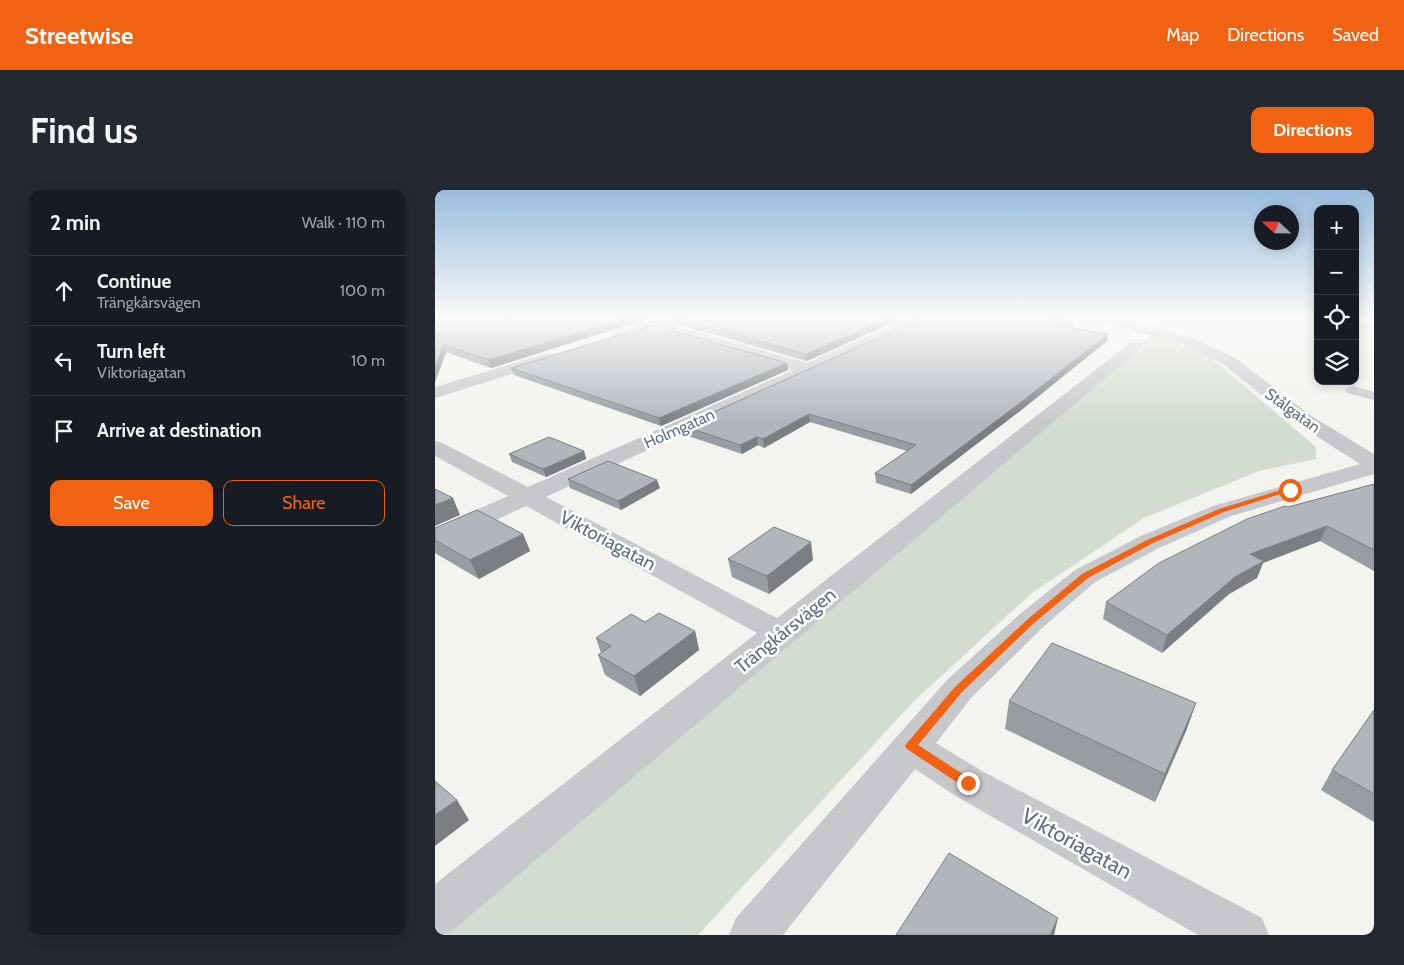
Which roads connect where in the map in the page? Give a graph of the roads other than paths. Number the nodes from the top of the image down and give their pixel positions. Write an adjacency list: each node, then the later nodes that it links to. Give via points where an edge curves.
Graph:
1 (748, 352): 6 (street)
2 (847, 352): 6 (street, Holmgatan)
3 (1128, 352): 15 (street, Trängkårsvägen)
4 (1210, 352): 11 (street, Stålgatan, via 1229,361 1306,421)
5 (559, 355): 8 (street)
6 (809, 369): 13 (street, Holmgatan)
7 (1352, 390): 9 (lane)
8 (435, 394)
9 (1374, 396)
10 (435, 447): 13 (street, Viktoriagatan)
11 (1374, 463)
12 (1374, 467): 16 (street, via 1222,510 1085,576 1031,621 959,690)
13 (527, 497): 14 (street, Holmgatan); 15 (street, Viktoriagatan)
14 (435, 538)
15 (781, 633): 17 (street, Trängkårsvägen)
16 (911, 746): 18 (street); 19 (street, Viktoriagatan, via 968,783)
17 (435, 914)
18 (753, 935)
19 (1245, 935)

